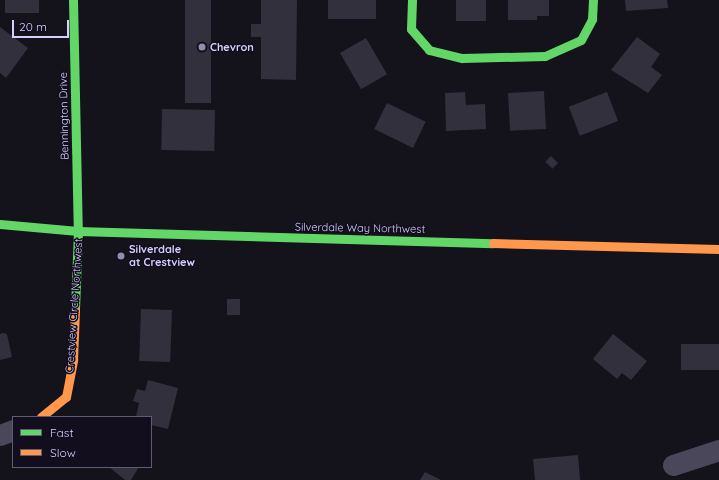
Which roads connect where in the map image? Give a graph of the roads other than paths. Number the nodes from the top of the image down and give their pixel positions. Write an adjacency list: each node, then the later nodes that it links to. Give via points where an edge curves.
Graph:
1 (73, 0): 5 (main road, Bennington Drive)
2 (412, 0): 3 (main road, via 411,29 429,50 462,58 545,56 581,40 592,19)
3 (593, 0)
4 (0, 224): 5 (main road, Silverdale Way Northwest)
5 (78, 231): 6 (main road, Silverdale Way Northwest); 7 (main road, Crestview Circle Northwest, via 72,360 66,397)
6 (719, 249)
7 (42, 416)
8 (12, 430): 9 (street)
9 (0, 435)
10 (719, 450): 11 (street)
11 (673, 465)

